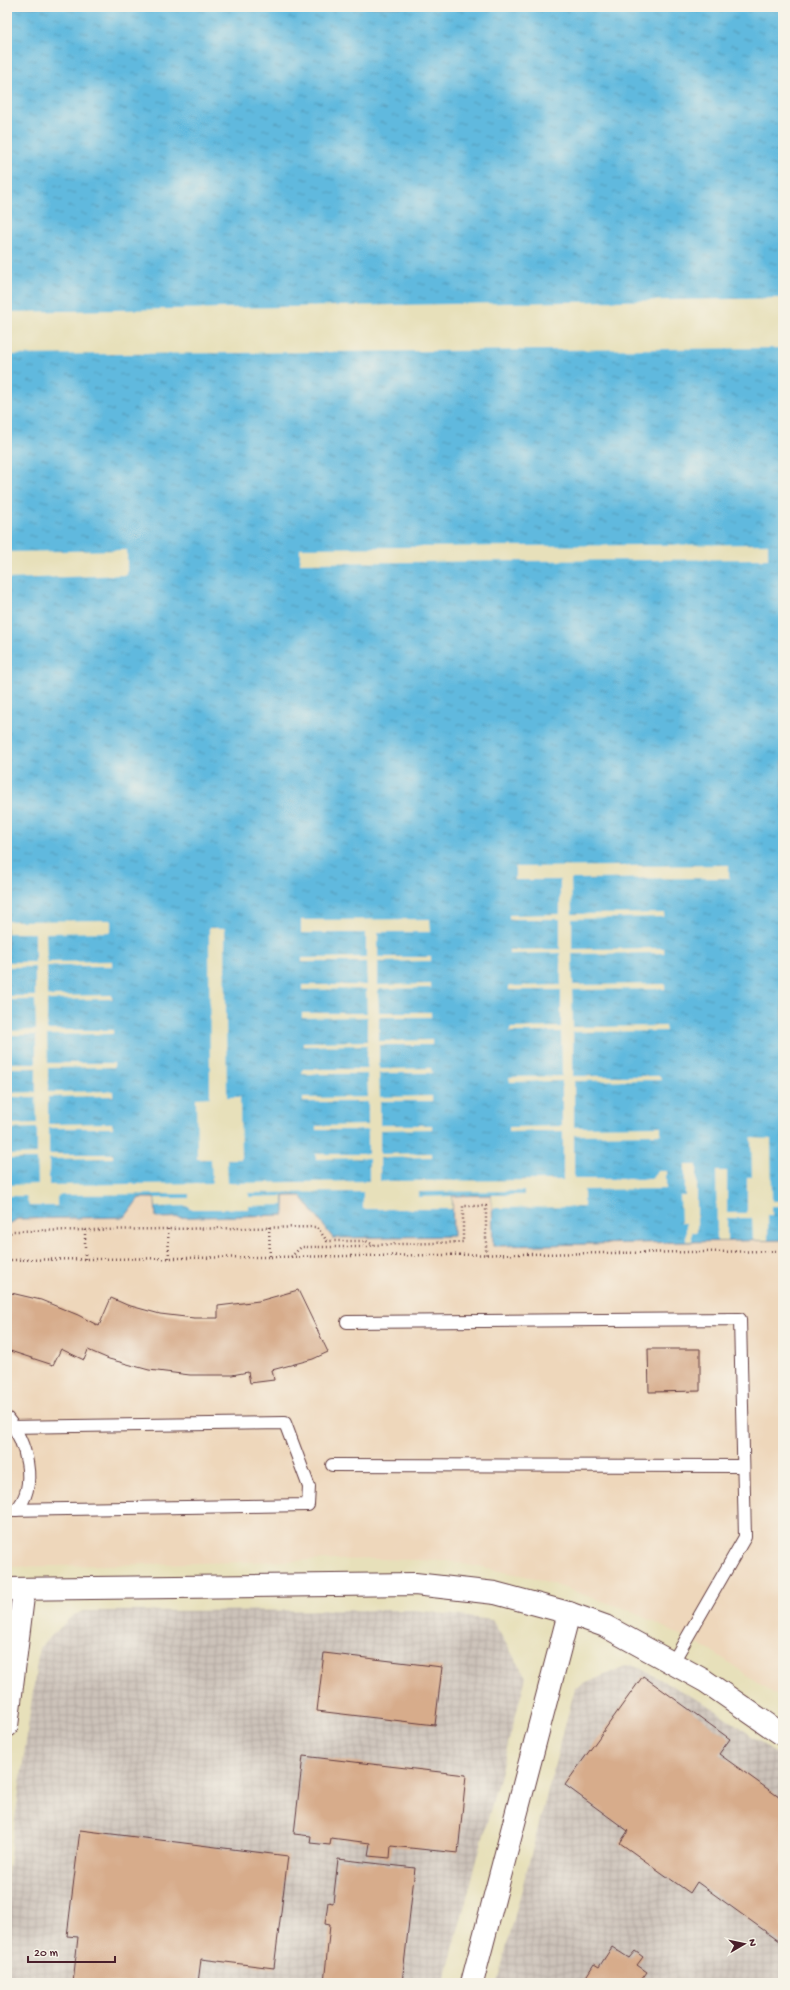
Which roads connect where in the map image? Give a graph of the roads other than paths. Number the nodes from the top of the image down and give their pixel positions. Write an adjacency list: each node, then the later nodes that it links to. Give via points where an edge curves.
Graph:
1 (347, 1322): 4 (lane, via 740,1319)
2 (10, 1424): 5 (lane, via 22,1440 28,1471 26,1493 22,1503); 5 (lane, via 286,1423 309,1487 308,1505)
3 (332, 1465): 4 (lane)
4 (743, 1466): 8 (lane, via 745,1537)
5 (11, 1510)
6 (15, 1589): 7 (street, via 415,1584 495,1593); 9 (street)
7 (569, 1613): 8 (street, via 605,1626); 11 (street)
8 (673, 1662): 10 (street)
9 (7, 1726)
10 (783, 1735)
11 (472, 1983)

